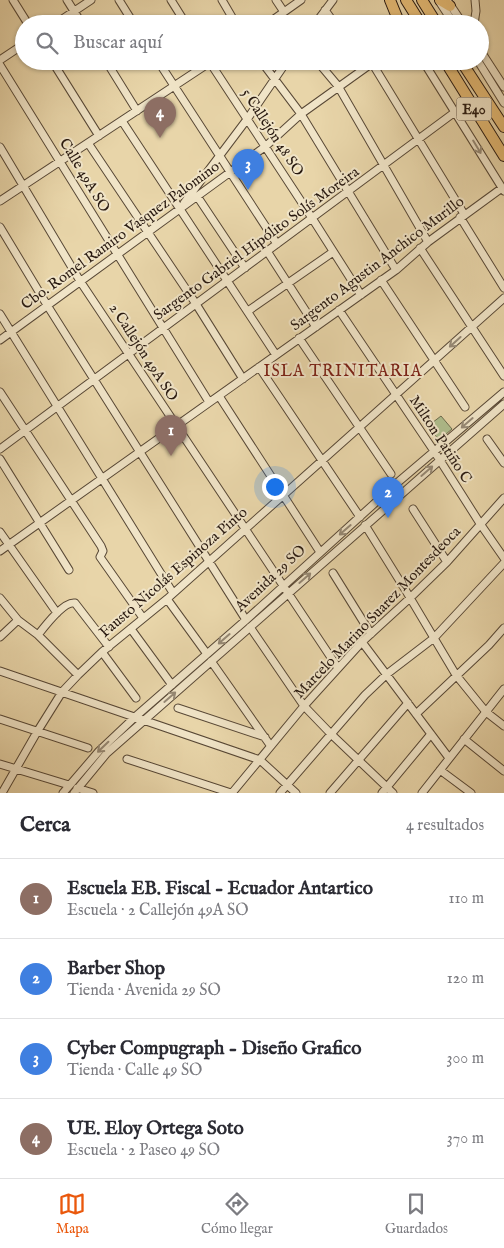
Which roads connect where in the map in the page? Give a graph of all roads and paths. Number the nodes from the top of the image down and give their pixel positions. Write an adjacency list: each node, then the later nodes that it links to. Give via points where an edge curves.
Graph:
1 (13, 0): 20 (street)
2 (67, 0): 18 (street)
3 (91, 0): 18 (street)
4 (119, 0): 23 (street)
5 (171, 0): 24 (street)
6 (222, 0): 25 (street)
7 (276, 0): 19 (street)
8 (301, 0): 19 (street)
9 (333, 0): 17 (street)
10 (384, 0): 29 (street)
11 (390, 0): 30 (highway)
12 (406, 0): 31 (highway)
13 (422, 0): 32 (highway)
14 (439, 0): 16 (highway); 33 (street)
15 (475, 0): 35 (street)
16 (449, 3): 34 (street)
17 (325, 10): 27 (street); 28 (street)
18 (74, 12): 21 (street); 22 (street)
19 (284, 12): 26 (street)
20 (22, 15)
21 (69, 15)
22 (76, 15)
23 (128, 15)
24 (180, 15)
25 (231, 15)
26 (280, 15)
27 (321, 15)
28 (329, 15)
29 (394, 15)
30 (396, 15)
31 (415, 15)
32 (431, 15)
33 (448, 15)
34 (457, 15)
35 (475, 15)
36 (15, 50): 37 (street)
37 (0, 60)
38 (489, 63): 55 (street, E40)
39 (0, 65): 72 (street, Calle 49A SO)
40 (58, 70): 65 (street)
41 (112, 70): 59 (street)
42 (164, 70): 57 (street)
43 (199, 70): 57 (street)
44 (216, 70): 62 (street, 5 Callejón 48 SO)
45 (268, 70): 54 (street)
46 (280, 70): 54 (street)
47 (325, 70): 56 (street)
48 (360, 70): 56 (street, Cbo. Romel Ramiro Vasquez Palomino)
49 (373, 70): 66 (street)
50 (430, 70): 60 (street, E40)
51 (450, 70): 71 (highway, E40)
52 (467, 70): 64 (highway, E40)
53 (484, 70): 58 (street)
54 (274, 79): 61 (street); 62 (street)
55 (503, 83)
56 (338, 86): 61 (street, Cbo. Romel Ramiro Vasquez Palomino); 73 (street)
57 (174, 87): 59 (street); 70 (street)
58 (504, 103)
59 (137, 111): 63 (street)
60 (456, 112): 66 (street, Sargento Gabriel Hipólito Solís Moreira); 76 (street, E40, one-way to 76)
61 (301, 114): 68 (street, Cbo. Romel Ramiro Vasquez Palomino); 77 (street)
62 (248, 118): 68 (street, 5 Callejón 48 SO); 70 (street)
63 (122, 121): 65 (street); 80 (street)
64 (504, 127)
65 (99, 136): 67 (street)
66 (418, 140): 73 (street, Sargento Gabriel Hipólito Solís Moreira); 81 (street)
67 (88, 143): 72 (street); 84 (street)
68 (266, 146): 74 (street, Cbo. Romel Ramiro Vasquez Palomino); 82 (street, 5 Callejón 48 SO)
69 (0, 147): 75 (street, 2 Callejón 49A SO)
70 (219, 155): 74 (street); 80 (street)
71 (504, 156)
72 (61, 161): 75 (street); 90 (street, Calle 49A SO)
73 (383, 166): 77 (street, Sargento Gabriel Hipólito Solís Moreira); 85 (street)
74 (230, 172): 78 (street, Cbo. Romel Ramiro Vasquez Palomino); 86 (street)
75 (24, 186): 79 (street); 95 (street, 2 Callejón 49A SO)
76 (503, 190): 81 (street, Sargento Agustin Anchico Murillo)
77 (349, 191): 82 (street, Sargento Gabriel Hipólito Solís Moreira); 92 (street)
78 (197, 196): 80 (street, Cbo. Romel Ramiro Vasquez Palomino); 91 (street)
79 (0, 201)
80 (179, 209): 84 (street, Cbo. Romel Ramiro Vasquez Palomino); 93 (street)
81 (462, 216): 85 (street, Sargento Agustin Anchico Murillo); 97 (street)
82 (312, 218): 86 (street, Sargento Gabriel Hipólito Solís Moreira); 89 (street, 5 Callejón 48 SO)
83 (0, 227): 101 (street)
84 (147, 232): 90 (street, Cbo. Romel Ramiro Vasquez Palomino); 100 (street)
85 (428, 242): 87 (street, Sargento Agustin Anchico Murillo)
86 (277, 244): 88 (street, Sargento Gabriel Hipólito Solís Moreira)
87 (420, 248): 92 (street, Sargento Agustin Anchico Murillo); 106 (street)
88 (267, 251): 91 (street, Sargento Gabriel Hipólito Solís Moreira); 96 (street)
89 (333, 252): 96 (street); 98 (street, 5 Callejón 48 SO)
90 (117, 254): 95 (street, Cbo. Romel Ramiro Vasquez Palomino); 107 (street, Calle 49A SO)
91 (245, 268): 93 (street, Sargento Gabriel Hipólito Solís Moreira)
92 (396, 270): 94 (street, Sargento Agustin Anchico Murillo)
93 (228, 280): 100 (street, Sargento Gabriel Hipólito Solís Moreira); 103 (street)
94 (381, 280): 98 (street, Sargento Agustin Anchico Murillo); 113 (street)
95 (80, 281): 101 (street, Cbo. Romel Ramiro Vasquez Palomino); 111 (street, 2 Callejón 49A SO)
96 (288, 283): 103 (street); 105 (street)
97 (504, 288)
98 (361, 295): 102 (street, Sargento Agustin Anchico Murillo)
99 (504, 298): 106 (street, Fausto Nicolás Espinoza Pinto)
100 (196, 304): 107 (street, Sargento Gabriel Hipólito Solís Moreira); 117 (street)
101 (47, 305): 108 (street, Cbo. Romel Ramiro Vasquez Palomino); 116 (street)
102 (339, 310): 105 (street, Sargento Agustin Anchico Murillo); 120 (street, Milton Patiño C)
103 (248, 311): 112 (street)
104 (0, 314): 108 (street)
105 (316, 326): 109 (street, Sargento Agustin Anchico Murillo)
106 (472, 326): 113 (street, Fausto Nicolás Espinoza Pinto, one-way to 113); 115 (street)
107 (164, 328): 111 (street, Sargento Gabriel Hipólito Solís Moreira); 122 (street, Calle 49A SO)
108 (10, 332): 110 (street, Cbo. Romel Ramiro Vasquez Palomino); 124 (street)
109 (299, 338): 112 (street, Sargento Agustin Anchico Murillo); 127 (street)
110 (0, 340)
111 (128, 354): 116 (street, Sargento Gabriel Hipólito Solís Moreira); 126 (street, 2 Callejón 49A SO)
112 (276, 355): 114 (street, Sargento Agustin Anchico Murillo)
113 (434, 360): 120 (street, Fausto Nicolás Espinoza Pinto); 125 (street)
114 (259, 367): 117 (street, Sargento Agustin Anchico Murillo); 133 (street)
115 (504, 376)
116 (95, 379): 124 (street, Sargento Gabriel Hipólito Solís Moreira); 132 (street)
117 (243, 379): 121 (street, Sargento Agustin Anchico Murillo)
118 (0, 392): 128 (street)
119 (504, 392): 131 (street, Avenida 29 SO, one-way to 131)
120 (396, 394): 127 (street, Fausto Nicolás Espinoza Pinto); 131 (street, Milton Patiño C)
121 (219, 396): 122 (street, Sargento Agustin Anchico Murillo); 139 (street)
122 (209, 402): 126 (street, Sargento Agustin Anchico Murillo)
123 (504, 404): 135 (street, Avenida 29 SO)
124 (58, 406): 128 (street, Sargento Gabriel Hipólito Solís Moreira); 138 (street)
125 (465, 407)
126 (176, 426): 132 (street, Sargento Agustin Anchico Murillo); 147 (street, 2 Callejón 49A SO)
127 (359, 428): 133 (street, Fausto Nicolás Espinoza Pinto); 137 (street)
128 (25, 430): 130 (street, Sargento Gabriel Hipólito Solís Moreira); 141 (street)
129 (487, 439): 136 (street)
130 (0, 449)
131 (434, 451): 135 (street, Milton Patiño C); 143 (street, Avenida 29 SO)
132 (140, 452): 138 (street, Sargento Agustin Anchico Murillo); 153 (street)
133 (323, 459): 139 (street, Fausto Nicolás Espinoza Pinto); 143 (street)
134 (0, 460): 144 (street)
135 (440, 460): 145 (street, Avenida 29 SO, one-way to 135); 146 (street, Milton Patiño C)
136 (504, 464)
137 (391, 474)
138 (102, 479): 141 (street, Sargento Agustin Anchico Murillo); 159 (street)
139 (283, 495): 147 (street, Fausto Nicolás Espinoza Pinto); 151 (street)
140 (504, 498): 146 (street, Marcelo Marino Suarez Montesdeoca)
141 (70, 501): 144 (street, Sargento Agustin Anchico Murillo); 165 (street, via 103,549 100,557)
142 (413, 508): 154 (street)
143 (360, 517): 151 (street, Avenida 29 SO, one-way to 151)
144 (39, 523): 149 (street, Sargento Agustin Anchico Murillo); 156 (street)
145 (365, 525): 160 (street, Avenida 29 SO, one-way to 145); 163 (street)
146 (481, 525): 152 (street, Milton Patiño C); 154 (street, Marcelo Marino Suarez Montesdeoca)
147 (244, 529): 153 (street, Fausto Nicolás Espinoza Pinto); 158 (street, 2 Callejón 49A SO)
148 (0, 532): 149 (street)
149 (8, 545): 150 (street, Sargento Agustin Anchico Murillo); 164 (street)
150 (0, 551)
151 (320, 552): 158 (street, Avenida 29 SO)
152 (504, 558)
153 (209, 561): 159 (street, Fausto Nicolás Espinoza Pinto); 167 (street)
154 (447, 562): 163 (street, Marcelo Marino Suarez Montesdeoca)
155 (504, 563): 174 (street)
156 (69, 570)
157 (333, 573): 172 (street)
158 (282, 586): 160 (street, 2 Callejón 49A SO); 167 (street, Avenida 29 SO)
159 (173, 593): 162 (street, Fausto Nicolás Espinoza Pinto)
160 (287, 594): 168 (street, Avenida 29 SO); 180 (street, 2 Callejón 49A SO)
161 (0, 598): 166 (street)
162 (167, 598): 165 (street, Fausto Nicolás Espinoza Pinto); 178 (street)
163 (410, 598): 172 (street, Marcelo Marino Suarez Montesdeoca); 174 (street)
164 (57, 613): 171 (street); 176 (street, via 68,602 75,603)
165 (144, 618): 169 (street, Fausto Nicolás Espinoza Pinto)
166 (18, 620): 171 (street); 173 (street)
167 (246, 620): 178 (street, Avenida 29 SO, one-way to 178)
168 (250, 627): 179 (street, Avenida 29 SO); 190 (street)
169 (131, 628): 176 (street, Fausto Nicolás Espinoza Pinto); 185 (street)
170 (504, 628): 183 (street)
171 (38, 634): 184 (street)
172 (371, 634): 175 (street, Marcelo Marino Suarez Montesdeoca)
173 (0, 638)
174 (434, 638): 182 (street); 183 (street)
175 (362, 642): 180 (street, Marcelo Marino Suarez Montesdeoca); 182 (street)
176 (109, 647): 177 (street, Fausto Nicolás Espinoza Pinto)
177 (102, 652): 184 (street, Fausto Nicolás Espinoza Pinto); 188 (street)
178 (207, 654): 185 (street, Avenida 29 SO)
179 (212, 661): 196 (street, Avenida 29 SO, one-way to 179); 201 (street)
180 (338, 668): 190 (street, Marcelo Marino Suarez Montesdeoca)
181 (0, 671): 187 (street)
182 (386, 674): 189 (street); 199 (street)
183 (456, 675): 192 (street); 193 (street)
184 (78, 676): 187 (street, Fausto Nicolás Espinoza Pinto)
185 (172, 685): 194 (street, Avenida 29 SO)
186 (504, 689): 192 (street)
187 (62, 692): 194 (street); 198 (street, Fausto Nicolás Espinoza Pinto)
188 (136, 698)
189 (408, 703): 193 (street); 208 (street)
190 (304, 706): 199 (street); 203 (street, Marcelo Marino Suarez Montesdeoca)
191 (178, 708): 201 (street)
192 (486, 712): 197 (street); 202 (street)
193 (416, 714): 200 (street)
194 (135, 717): 196 (street); 214 (street, Avenida 29 SO, one-way to 214, via 99,751)
195 (0, 719): 198 (street)
196 (145, 720): 207 (street); 216 (street, Avenida 29 SO, via 107,753)
197 (504, 726)
198 (37, 732): 204 (street); 210 (street, Fausto Nicolás Espinoza Pinto)
199 (331, 734): 208 (street); 213 (street)
200 (431, 734): 206 (street); 215 (street)
201 (265, 737): 203 (street)
202 (464, 739): 206 (street); 212 (street)
203 (270, 745): 207 (street, Marcelo Marino Suarez Montesdeoca)
204 (88, 748)
205 (127, 758): 220 (street)
206 (450, 758): 211 (street)
207 (260, 760): 213 (street); 220 (street, Marcelo Marino Suarez Montesdeoca)
208 (358, 760): 215 (street); 223 (street)
209 (0, 764): 210 (street)
210 (16, 769): 214 (street); 217 (street, Fausto Nicolás Espinoza Pinto)
211 (440, 770): 226 (street); 227 (street)
212 (504, 771)
213 (287, 784): 221 (street); 222 (street)
214 (69, 786): 218 (street, Avenida 29 SO)
215 (387, 787): 224 (street); 225 (street)
216 (76, 790): 219 (street)
217 (2, 793)
218 (64, 793)
219 (93, 793)
220 (231, 793)
221 (280, 793)
222 (296, 793)
223 (330, 793)
224 (382, 793)
225 (393, 793)
226 (422, 793)
227 (471, 793)

